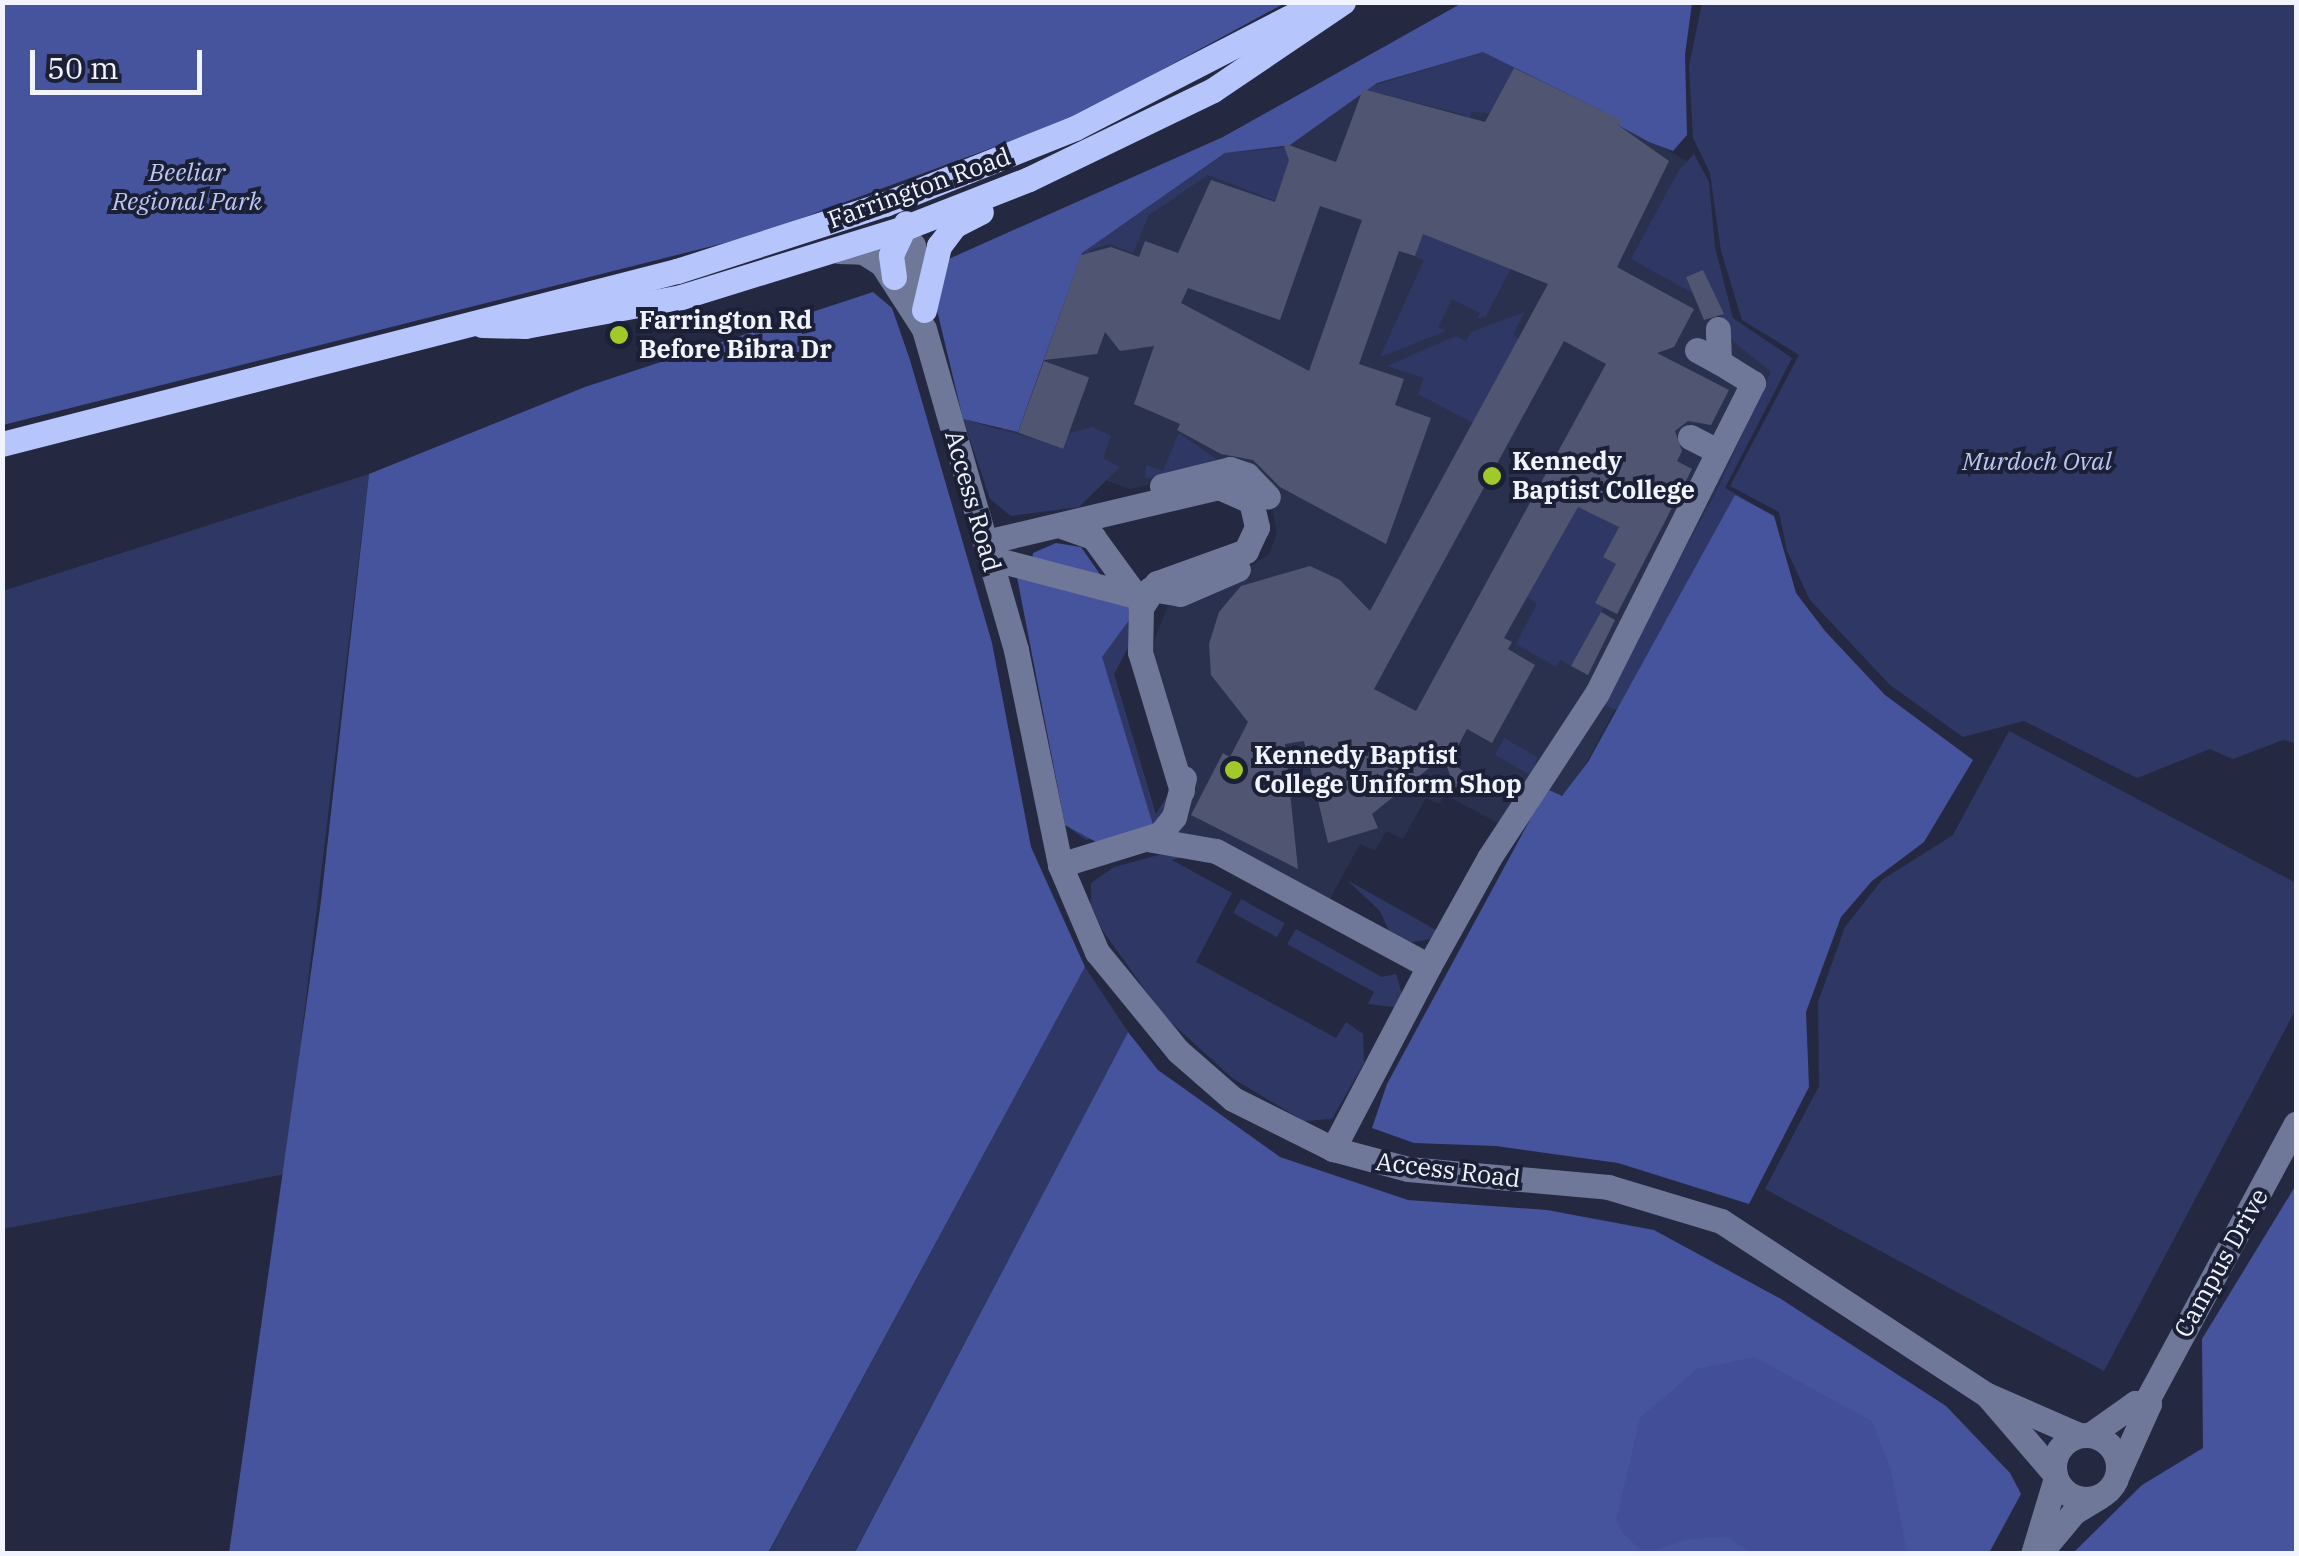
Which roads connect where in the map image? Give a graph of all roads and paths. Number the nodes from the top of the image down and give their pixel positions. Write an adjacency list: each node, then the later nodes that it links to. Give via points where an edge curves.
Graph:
1 (1318, 2): 4 (main road, Farrington Road)
2 (1343, 2): 3 (main road, Farrington Road)
3 (1213, 90): 5 (main road, Farrington Road); 9 (main road, via 1182,120 955,225 934,255)
4 (1021, 149): 5 (main road, via 933,192); 7 (main road, Farrington Road, via 886,204)
5 (909, 236): 6 (main road, Farrington Road); 7 (main road, via 884,217 686,280); 8 (main road, via 891,255); 9 (street, Access Road)
6 (839, 251): 8 (street, via 872,257); 10 (main road, Farrington Road, via 681,297 525,326)
7 (657, 275): 10 (main road, Farrington Road, via 514,308)
8 (894, 277): 9 (street, Access Road)
9 (924, 320): 16 (street, Access Road)
10 (478, 324): 13 (main road, Farrington Road)
11 (1718, 329): 14 (street, via 1708,356 1752,382)
12 (1690, 437): 14 (street)
13 (2, 444)
14 (1718, 452): 20 (street, via 1596,693 1489,858)
15 (1059, 526): 16 (street); 17 (street, via 1093,537); 17 (street, via 1132,506 1164,485 1222,469 1247,475 1272,506 1272,539 1260,557 1202,588)
16 (988, 550): 17 (street); 19 (street, Access Road)
17 (1142, 604): 18 (street, via 1187,763 1170,824)
18 (1147, 839): 19 (street); 20 (street, via 1223,854)
19 (1060, 866): 22 (street, Access Road, via 1096,952 1178,1051 1234,1099)
20 (1430, 966): 22 (street)
21 (2296, 1124): 24 (street, Campus Drive)
22 (1333, 1149): 23 (street, Access Road, via 1408,1169 1608,1187 1693,1210 1756,1240)
23 (1987, 1396): 25 (street, Access Road); 27 (street, Access Road)
24 (2146, 1402): 25 (street); 26 (street, Campus Drive, via 2150,1406)
25 (2085, 1435): 26 (street, via 2115,1452); 27 (street, via 2062,1446)
26 (2118, 1473): 28 (street)
27 (2055, 1476): 28 (street, via 2078,1498); 29 (street)
28 (2099, 1497): 29 (street, via 2074,1512)
29 (2036, 1554)

